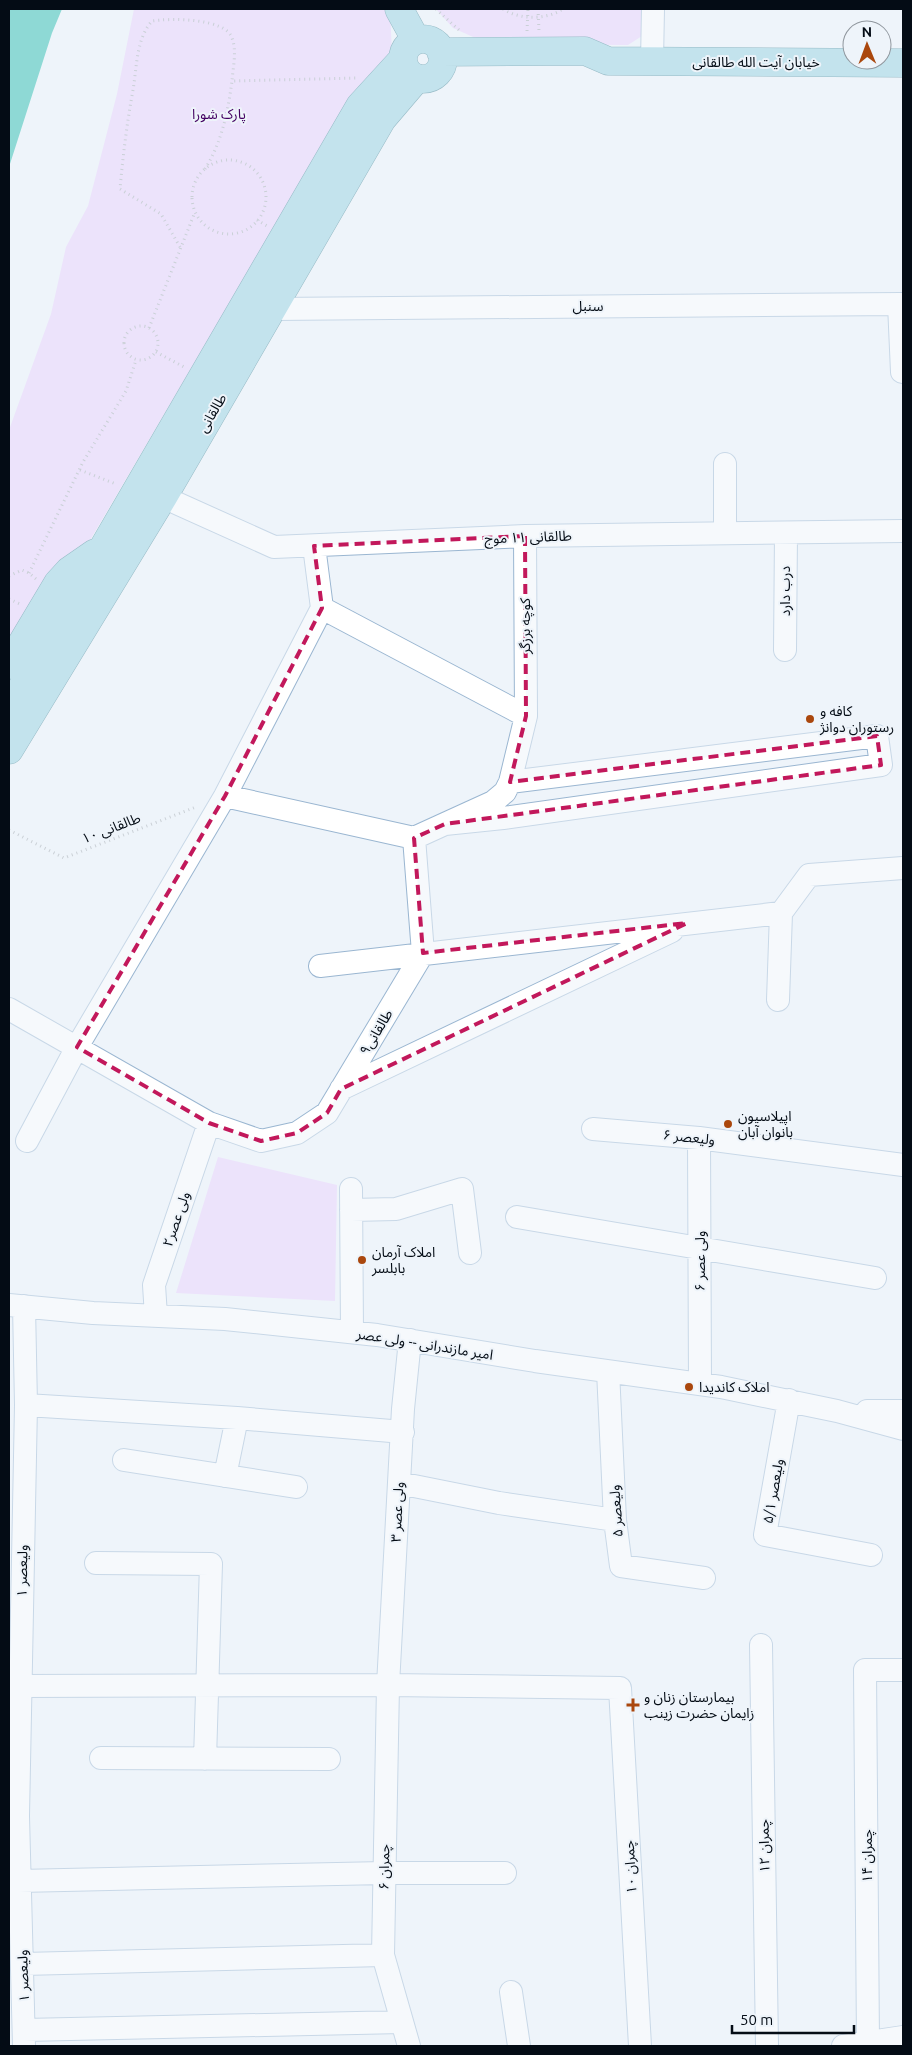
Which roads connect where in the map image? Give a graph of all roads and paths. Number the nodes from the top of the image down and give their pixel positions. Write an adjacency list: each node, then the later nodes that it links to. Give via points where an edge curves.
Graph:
1 (400, 9): 12 (main road)
2 (503, 9): 7 (path)
3 (528, 9): 7 (path)
4 (538, 9): 8 (path)
5 (563, 9): 8 (path)
6 (653, 9): 11 (street)
7 (527, 17): 8 (path); 9 (path)
8 (538, 17): 10 (path)
9 (527, 35)
10 (539, 35)
11 (652, 61): 12 (main road, خیابان آیت الله طالقانی, via 608,61 585,70); 13 (main road, خیابان آیت الله طالقانی)
12 (417, 63): 14 (path); 19 (main road, طالقانی); 25 (main road, طالقانی, via 360,106)
13 (903, 63)
14 (232, 81): 15 (path, via 220,137); 17 (path, via 234,49 232,36 224,27 169,18 152,21 147,27 137,57 120,189 161,214)
15 (205, 169): 16 (path, via 193,188); 16 (path, via 226,160 248,165 263,182 265,205 253,224 232,234 210,228)
16 (195, 211): 17 (path)
17 (180, 247): 20 (path)
18 (901, 304): 19 (street, سنبل); 22 (street)
19 (273, 309): 26 (main road, طالقانی)
20 (149, 328): 21 (path, via 157,336 158,348 149,359); 21 (path, via 137,327 126,336 125,350)
21 (136, 360): 24 (path, via 126,391)
22 (902, 372)
23 (725, 464): 28 (street)
24 (80, 470): 25 (path); 33 (path)
25 (135, 492): 32 (main road, طالقانی)
26 (163, 497): 31 (street, طالقانی ۱۱ موج, via 274,547); 43 (main road, طالقانی)
27 (903, 531): 29 (street, طالقانی ۱۱ موج)
28 (725, 533): 29 (street, طالقانی ۱۱ موج); 30 (street, طالقانی ۱۱ موج)
29 (786, 533): 39 (street, درب دارد)
30 (525, 536): 31 (street, طالقانی ۱۱ موج); 42 (street, کوچه برزگر)
31 (314, 546): 37 (street)
32 (104, 547): 38 (main road, via 69,571); 41 (main road, طالقانی)
33 (29, 573): 34 (path, via 16,571); 35 (path)
34 (9, 576)
35 (38, 587)
36 (9, 599): 38 (path)
37 (322, 608): 42 (street); 45 (street)
38 (31, 610): 40 (main road)
39 (785, 650)
40 (9, 665)
41 (9, 710)
42 (526, 716): 44 (street, کوچه برزگر)
43 (9, 750)
44 (510, 782): 46 (street, via 505,792 493,802); 46 (street, via 877,736 881,765)
45 (225, 796): 47 (path, طالقانی ۱۰, via 64,858); 48 (street); 56 (street)
46 (445, 824): 48 (street)
47 (9, 830)
48 (414, 838): 52 (street)
49 (903, 868): 50 (street, via 809,875)
50 (781, 912): 51 (street); 54 (street)
51 (687, 923): 52 (street); 57 (street)
52 (423, 953): 53 (street); 57 (street, طالقانی۹)
53 (320, 966)
54 (778, 1000)
55 (9, 1009): 56 (street, طالقانی۹)
56 (77, 1047): 58 (street, طالقانی۹); 61 (street)
57 (341, 1090): 58 (street, طالقانی۹, via 327,1113 297,1133 261,1141)
58 (209, 1123): 68 (street, ولی عصر۲, via 154,1285)
59 (593, 1129): 60 (street, ولیعصر ۶)
60 (699, 1138): 62 (street, ولیعصر ۶); 64 (street, ولی عصر ۶)
61 (26, 1141)
62 (903, 1165)
63 (517, 1217): 64 (street)
64 (700, 1248): 66 (street); 72 (street, ولی عصر ۶)
65 (470, 1254): 69 (street, via 462,1189 396,1209 351,1200)
66 (875, 1278)
67 (16, 1306): 68 (street, امیر مازندرانی -- ولی عصر); 74 (street, ولیعصر ۱)
68 (156, 1316): 69 (street, امیر مازندرانی -- ولی عصر, via 226,1319)
69 (352, 1332): 70 (street, امیر مازندرانی -- ولی عصر)
70 (410, 1340): 71 (street, امیر مازندرانی -- ولی عصر); 79 (street, ولی عصر ۳)
71 (608, 1371): 72 (street, امیر مازندرانی -- ولی عصر); 84 (street, ولیعصر ۵)
72 (700, 1384): 73 (street, امیر مازندرانی -- ولی عصر)
73 (789, 1400): 75 (street, امیر مازندرانی -- ولی عصر); 85 (street, ولیعصر ۵/۱, via 765,1535)
74 (26, 1405): 77 (street); 91 (street, ولیعصر ۱)
75 (837, 1411): 76 (street); 78 (street)
76 (903, 1411)
77 (238, 1418): 79 (street); 81 (street)
78 (903, 1429)
79 (403, 1432): 82 (street, ولی عصر ۳)
80 (124, 1460): 81 (street)
81 (225, 1476): 83 (street)
82 (399, 1483): 84 (street, via 499,1503); 90 (street, ولی عصر ۳)
83 (296, 1488)
84 (615, 1520): 87 (street, ولیعصر ۵, via 621,1566)
85 (871, 1555)
86 (96, 1563): 92 (street, via 211,1564)
87 (704, 1578)
88 (760, 1645): 108 (street, چمران ۱۲)
89 (903, 1670): 104 (street, چمران ۱۴, via 865,1670)
90 (388, 1685): 92 (street); 96 (street, چمران ۶); 107 (street, چمران ۱۰, via 620,1688)
91 (20, 1686): 92 (street); 98 (street, ولیعصر ۱)
92 (207, 1687): 94 (street)
93 (101, 1758): 94 (street)
94 (205, 1759): 95 (street)
95 (329, 1759)
96 (384, 1872): 97 (street); 98 (street); 99 (street, چمران ۶)
97 (505, 1873)
98 (19, 1881): 100 (street, ولیعصر ۱)
99 (383, 1956): 100 (street); 102 (street, چمران ۶)
100 (23, 1964): 103 (street, ولیعصر ۱)
101 (511, 1992): 106 (street)
102 (402, 2022): 103 (street); 105 (street, چمران ۶)
103 (24, 2038)
104 (887, 2041): 109 (street)
105 (409, 2046)
106 (519, 2046)
107 (640, 2046)
108 (767, 2046)
109 (843, 2046)

